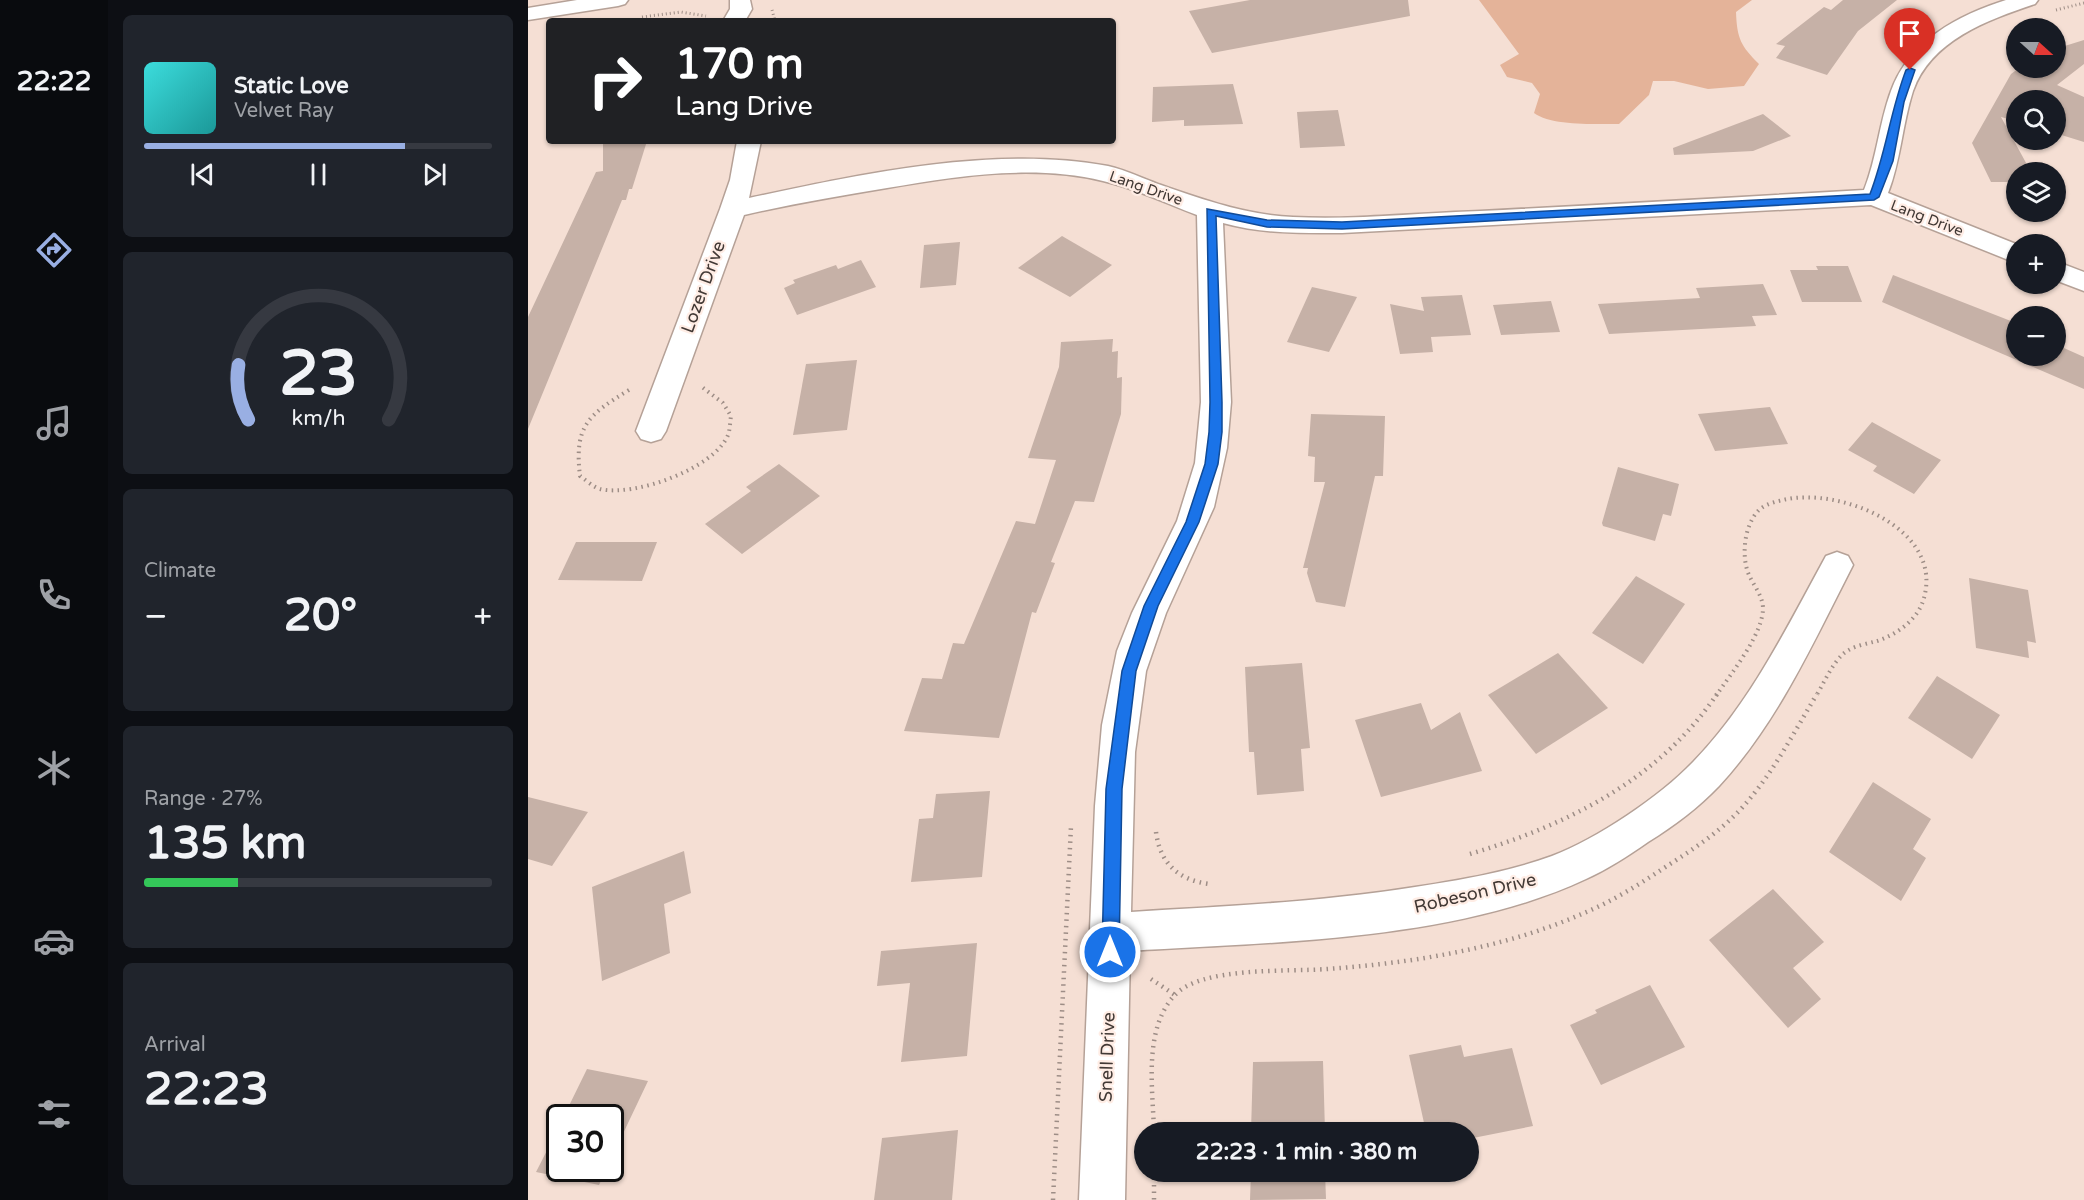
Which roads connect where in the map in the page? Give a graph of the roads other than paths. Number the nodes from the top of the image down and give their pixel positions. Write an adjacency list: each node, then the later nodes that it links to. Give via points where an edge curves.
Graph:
1 (618, 0): 3 (street)
2 (2028, 0): 5 (street, via 1972,22 1922,55 1910,70 1902,88 1888,161)
3 (528, 14)
4 (748, 144): 6 (street, Lozer Drive)
5 (1874, 197): 7 (street, Lang Drive, via 1342,225 1267,224); 8 (street, Lang Drive)
6 (733, 209): 7 (street, Lang Drive, via 925,174 1039,165 1108,174); 11 (street, Lozer Drive)
7 (1210, 211): 13 (street, Snell Drive, via 1216,402 1211,464 1193,522 1151,606 1129,671 1114,789)
8 (2006, 250)
9 (2066, 275): 10 (street)
10 (2084, 282)
11 (651, 431)
12 (1837, 565): 13 (street, Robeson Drive, via 1772,686 1744,729 1707,773 1665,811 1570,867 1522,885 1398,910 1326,919)
13 (1110, 933): 14 (street, Snell Drive)
14 (1102, 1200)

